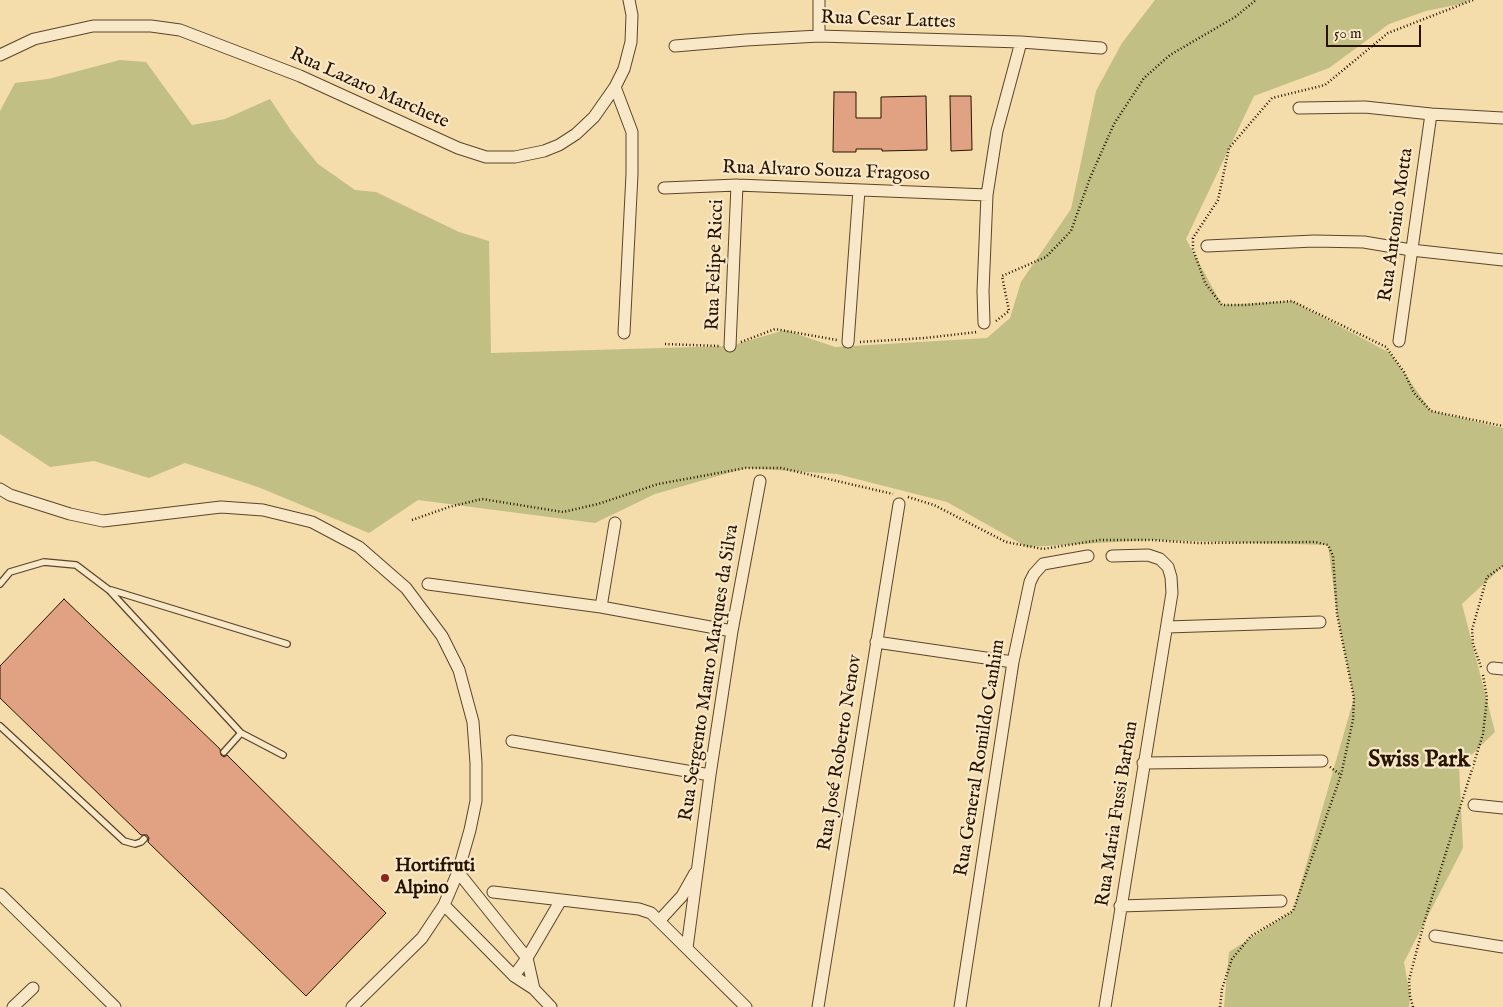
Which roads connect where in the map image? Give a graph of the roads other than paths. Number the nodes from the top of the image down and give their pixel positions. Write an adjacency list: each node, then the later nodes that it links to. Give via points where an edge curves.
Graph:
1 (629, 0): 8 (street, Rua Lazaro Marchete, via 631,42)
2 (819, 0): 3 (street)
3 (819, 36): 4 (street, Rua Cesar Lattes); 5 (street, Rua Cesar Lattes)
4 (1021, 42): 6 (street, Rua Cesar Lattes); 15 (street, via 997,131)
5 (675, 46)
6 (1101, 48)
7 (0, 55): 8 (street, Rua Lazaro Marchete, via 34,38 93,26 151,26 180,30 300,76 458,148 486,156 515,157 559,145 594,117)
8 (615, 87): 20 (street, via 632,132)
9 (1299, 108): 10 (street, via 1366,107)
10 (1431, 114): 11 (street); 17 (street, Rua Antonio Motta)
11 (1503, 118)
12 (737, 184): 13 (street, Rua Alvaro Souza Fragoso); 14 (street, Rua Alvaro Souza Fragoso); 23 (street, Rua Felipe Ricci)
13 (664, 188)
14 (859, 190): 15 (street, Rua Alvaro Souza Fragoso); 22 (street)
15 (987, 195): 19 (street)
16 (1207, 246): 17 (street, via 1314,241 1364,242)
17 (1411, 250): 18 (street); 21 (street, Rua Antonio Motta)
18 (1503, 260)
19 (984, 323)
20 (624, 333)
21 (1399, 341)
22 (848, 342)
23 (730, 346)
24 (760, 481): 36 (street, Rua Sergento Mauro Marques da Silva)
25 (0, 490): 51 (street, via 70,514 103,521 221,508 263,510 312,522 359,547 406,588 442,636 459,670 473,722 476,801)
26 (899, 504): 37 (street, Rua José Roberto Nenov)
27 (615, 523): 33 (street)
28 (1088, 556): 39 (street, Rua General Romildo Canhim, via 1043,564 1034,574 1024,603)
29 (1112, 556): 35 (street, via 1148,555 1168,567 1172,593)
30 (0, 584): 32 (lane, via 10,572 44,562 76,565)
31 (428, 584): 33 (street)
32 (109, 590): 38 (lane); 41 (lane)
33 (601, 607): 36 (street)
34 (1320, 622): 35 (street)
35 (1167, 627): 46 (street, Rua Maria Fussi Barban)
36 (732, 631): 47 (street, Rua Sergento Mauro Marques da Silva)
37 (876, 642): 39 (street); 72 (street, Rua José Roberto Nenov)
38 (287, 644)
39 (1013, 662): 73 (street, Rua General Romildo Canhim)
40 (0, 726): 50 (lane, via 124,841 135,844)
41 (242, 733): 43 (lane); 44 (lane)
42 (512, 741): 47 (street)
43 (224, 752)
44 (283, 755)
45 (1322, 761): 46 (street)
46 (1143, 763): 58 (street, Rua Maria Fussi Barban)
47 (710, 775): 52 (street, Rua Sergento Mauro Marques da Silva)
48 (1474, 805): 49 (street)
49 (1503, 808)
50 (144, 839)
51 (458, 872): 57 (street); 63 (street)
52 (696, 872): 59 (street, Rua Sergento Mauro Marques da Silva, via 682,896); 62 (street, Rua Sergento Mauro Marques da Silva)
53 (493, 892): 55 (street)
54 (0, 894): 68 (street)
55 (562, 900): 59 (street, via 639,909); 63 (street)
56 (1281, 901): 58 (street)
57 (444, 905): 64 (street); 69 (street, via 422,938)
58 (1120, 906): 74 (street, Rua Maria Fussi Barban)
59 (659, 921): 62 (street)
60 (1435, 936): 61 (street)
61 (1503, 947)
62 (687, 948): 71 (street)
63 (527, 958): 64 (street); 66 (street)
64 (514, 976): 66 (street)
65 (33, 988): 67 (street)
66 (534, 989): 70 (street)
67 (13, 1007)
68 (115, 1007)
69 (352, 1007)
70 (551, 1007)
71 (746, 1007)
72 (818, 1007)
73 (960, 1007)
74 (1105, 1007)

